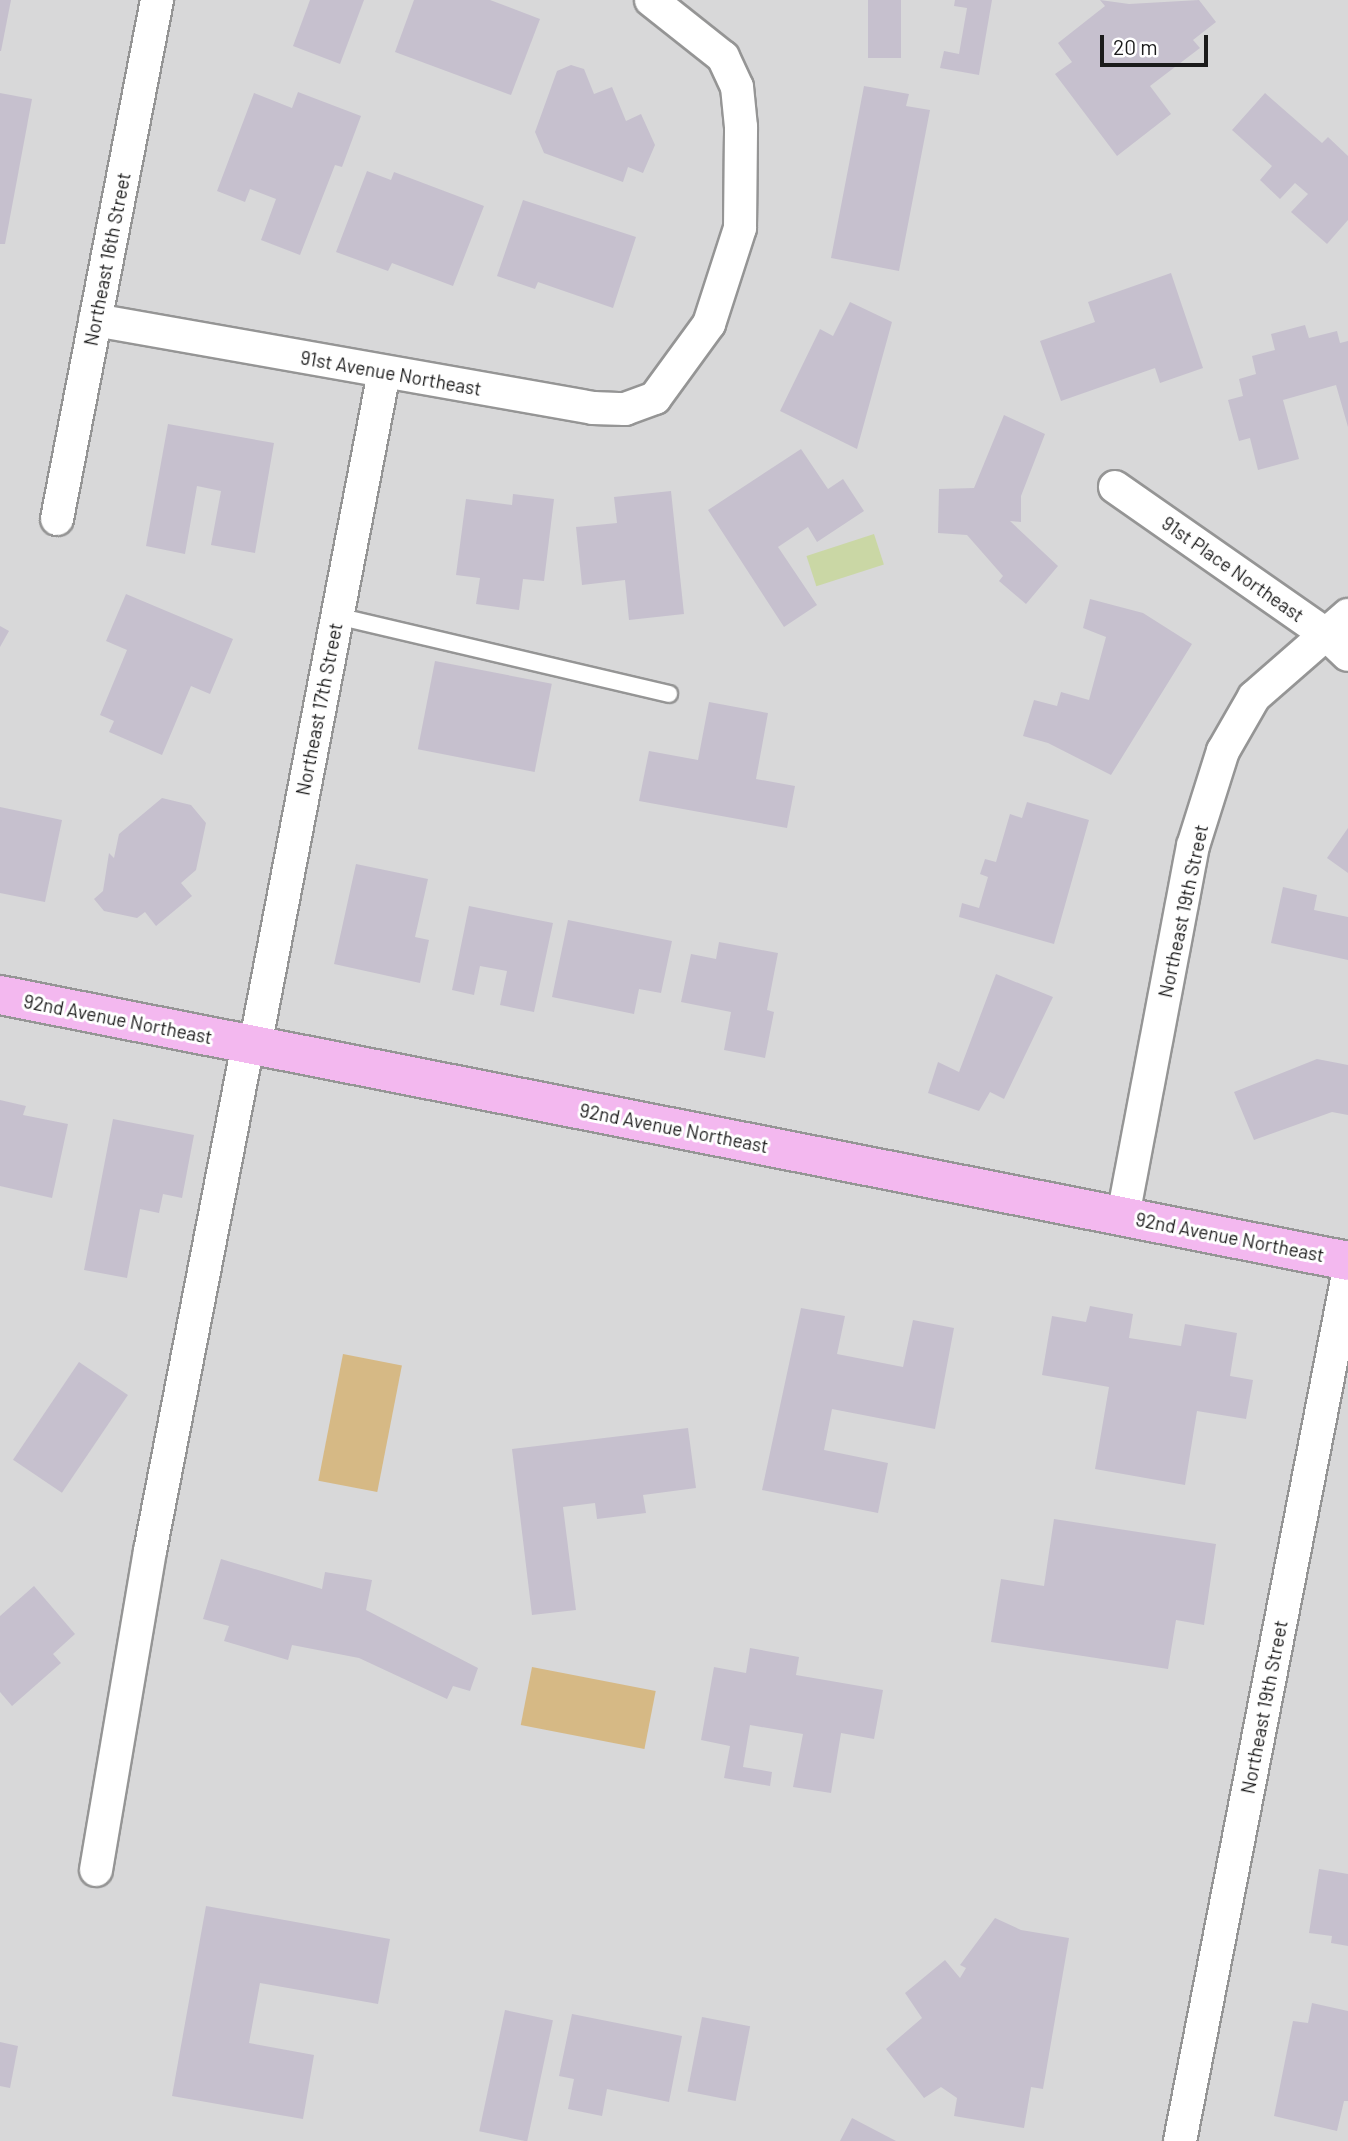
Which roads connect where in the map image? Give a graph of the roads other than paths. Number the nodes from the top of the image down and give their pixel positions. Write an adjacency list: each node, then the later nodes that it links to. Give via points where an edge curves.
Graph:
1 (157, 0): 3 (street, Northeast 16th Street)
2 (651, 0): 4 (street, 91st Avenue Northeast, via 723,57 737,86 740,228 709,324 677,373 655,398 625,409 593,408)
3 (95, 320): 4 (street, 91st Avenue Northeast); 6 (street, Northeast 16th Street)
4 (384, 372): 7 (street, Northeast 17th Street)
5 (1115, 487): 8 (street, 91st Place Northeast)
6 (57, 519)
7 (337, 616): 9 (lane); 11 (street, Northeast 17th Street)
8 (1341, 635): 12 (street, Northeast 19th Street, via 1254,697 1223,751 1193,846)
9 (669, 694)
10 (0, 995): 11 (main road, 92nd Avenue Northeast)
11 (251, 1045): 12 (main road, 92nd Avenue Northeast); 15 (street, Northeast 17th Street, via 150,1551)
12 (1123, 1216): 13 (main road, 92nd Avenue Northeast)
13 (1348, 1261)
14 (1348, 1274): 16 (street, Northeast 19th Street)
15 (96, 1870)
16 (1180, 2141)

